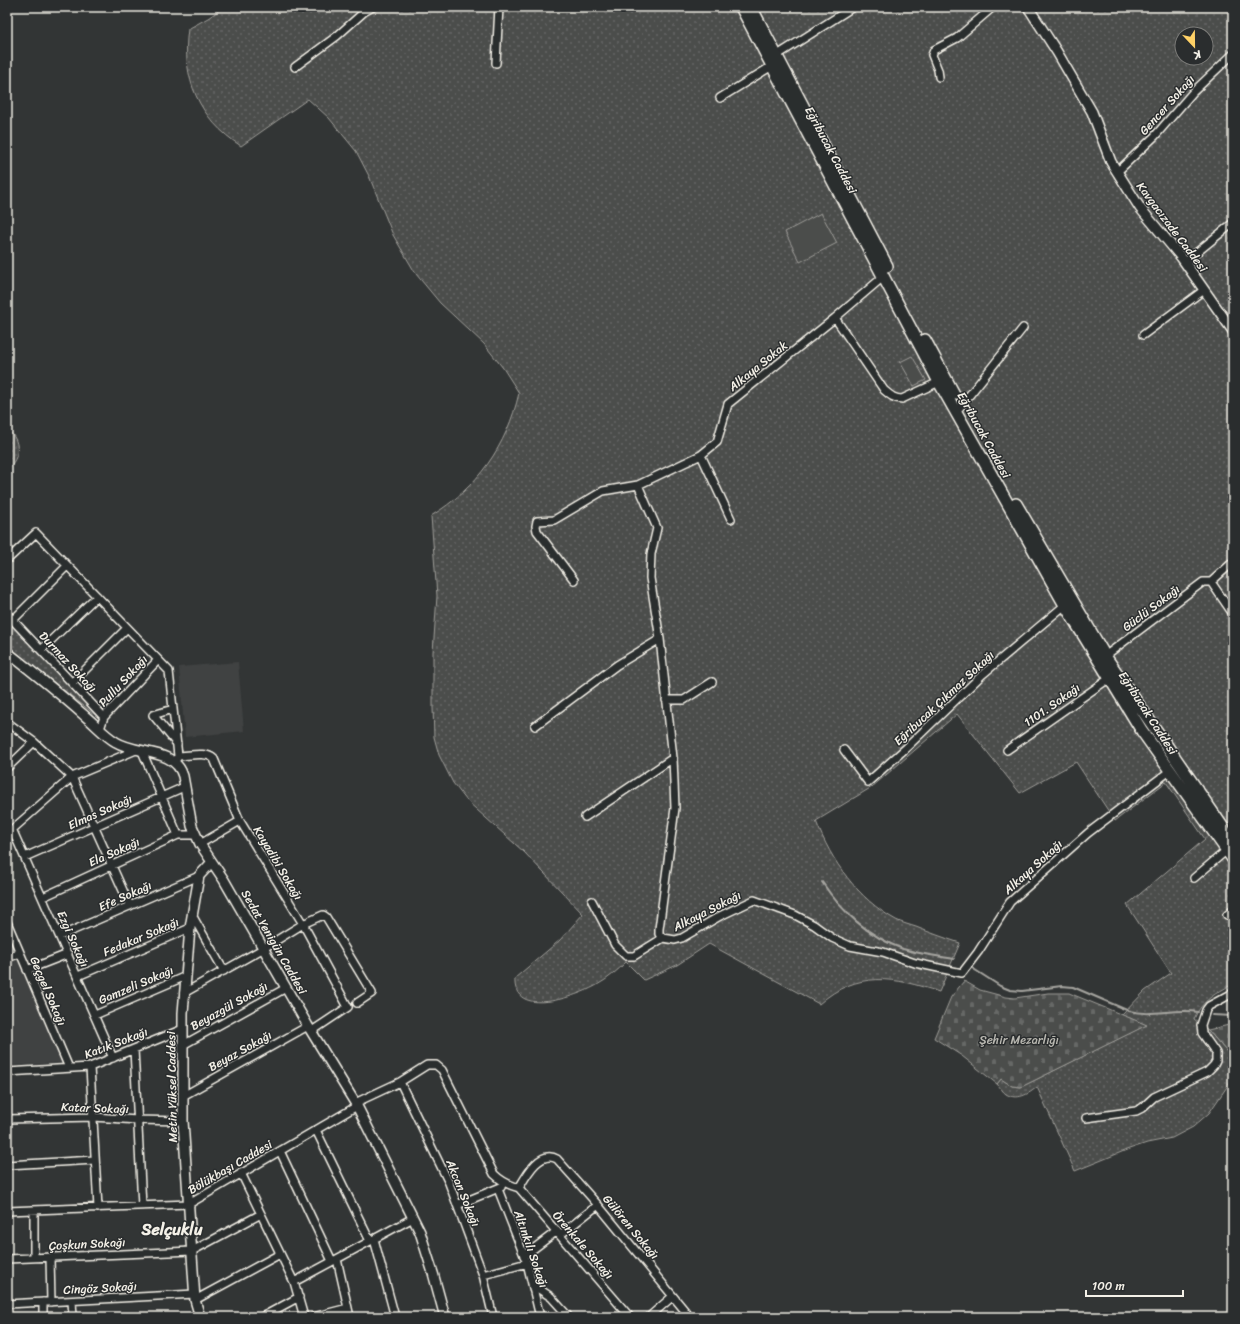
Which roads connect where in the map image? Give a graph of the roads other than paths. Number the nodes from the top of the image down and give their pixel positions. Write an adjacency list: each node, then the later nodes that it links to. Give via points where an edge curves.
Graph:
1 (373, 7): 11 (street)
2 (500, 7): 10 (street)
3 (741, 7): 9 (main road, Eğribucak Caddesi)
4 (751, 7): 9 (main road, Eğribucak Caddesi)
5 (853, 7): 9 (street)
6 (993, 7): 12 (street, via 957,38 934,50 932,55)
7 (1028, 7): 14 (street, Kavgacızade Caddesi, via 1092,112)
8 (1233, 54): 14 (street, Gencer Sokağı)
9 (774, 61): 13 (street); 17 (main road, Eğribucak Caddesi); 24 (main road, Eğribucak Caddesi)
10 (496, 62)
11 (295, 67)
12 (938, 77)
13 (720, 98)
14 (1117, 172): 16 (street, Kavgacızade Caddesi, via 1140,208)
15 (1233, 223): 16 (street)
16 (1185, 262): 18 (street, Kavgacızade Caddesi)
17 (884, 276): 19 (street, Alkaya Sokak); 23 (main road, Eğribucak Caddesi)
18 (1204, 290): 21 (street, Kavgacızade Caddesi); 22 (street)
19 (835, 318): 23 (street, via 884,390 891,396 902,399); 25 (street, Alkaya Sokak, via 728,404 717,442)
20 (1024, 328): 24 (street)
21 (1233, 331)
22 (1143, 335)
23 (939, 382): 34 (main road, Eğribucak Caddesi)
24 (960, 406): 42 (main road, Eğribucak Caddesi)
25 (701, 456): 26 (street, Alkaya Sokak); 27 (street)
26 (638, 485): 31 (street, Alkaya Sokak, via 603,491 554,520 536,522 537,530); 39 (street, Alkaya Sokağı, via 657,528 651,554 650,578)
27 (731, 519)
28 (7, 560): 30 (street, via 36,532)
29 (1233, 562): 32 (street, Güclü Sokağı)
30 (68, 566): 33 (street); 37 (street)
31 (574, 580)
32 (1211, 582): 36 (street); 42 (street, Güclü Sokağı, via 1203,582)
33 (96, 596): 38 (street); 40 (street)
34 (1065, 605): 44 (main road, Eğribucak Caddesi); 55 (street, Eğribucak Çıkmaz Sokağı, via 983,674 868,782)
35 (7, 614): 37 (street, Durmaz Sokağı)
36 (1233, 614)
37 (13, 620): 40 (street, Durmaz Sokağı)
38 (127, 628): 43 (street); 46 (street)
39 (660, 639): 47 (street, Alkaya Sokağı); 51 (street, via 617,665)
40 (41, 650): 46 (street, Durmaz Sokağı)
41 (7, 652): 52 (street)
42 (1105, 656): 72 (main road, Eğribucak Caddesi)
43 (158, 660): 48 (street, via 169,671); 49 (street, Pullu Sokağı)
44 (1110, 678): 56 (street, 1101. Sokağı); 61 (main road, Eğribucak Caddesi, via 1142,731)
45 (712, 682): 47 (street, via 684,700)
46 (72, 683): 49 (street, Durmaz Sokağı)
47 (666, 700): 58 (street, Alkaya Sokağı)
48 (173, 709): 54 (street); 54 (street, via 153,715)
49 (104, 717): 52 (street)
50 (7, 722): 53 (street)
51 (535, 726)
52 (100, 729): 57 (street, via 115,742)
53 (34, 742): 60 (street); 62 (street)
54 (177, 744): 59 (street)
55 (844, 750)
56 (1006, 750)
57 (139, 751): 59 (street); 62 (street); 64 (street)
58 (673, 758): 65 (street); 86 (street, Alkaya Sokağı, via 675,808 659,929 659,934)
59 (177, 759): 63 (street, Sedat Yenigün Caddesi); 66 (street, Kayadibi Sokağı, via 206,755 214,759)
60 (7, 768)
61 (1170, 770): 72 (main road, Eğribucak Caddesi); 86 (street, Alkaya Sokağı, via 1088,833 1010,902 962,973 915,964 883,952 850,946 795,915 754,900 682,938)
62 (72, 777): 67 (street); 68 (street)
63 (184, 787): 64 (street, Elmas Sokağı); 69 (street, Sedat Yenigün Caddesi)
64 (161, 797): 67 (street, Elmas Sokağı); 70 (street)
65 (585, 816)
66 (240, 821): 71 (street); 83 (street, Kayadibi Sokağı)
67 (94, 826): 73 (street, Elmas Sokağı); 75 (street)
68 (9, 832): 73 (street, Ezgi Sokağı)
69 (196, 835): 70 (street, Ela Sokağı); 71 (street, Sedat Yenigün Caddesi)
70 (178, 836): 75 (street, Ela Sokağı)
71 (200, 844): 74 (street, Sedat Yenigün Caddesi)
72 (1231, 851): 77 (street)
73 (25, 857): 78 (street, Ezgi Sokağı)
74 (212, 862): 76 (street); 87 (street, Sedat Yenigün Caddesi)
75 (112, 866): 78 (street, Ela Sokağı); 80 (street)
76 (199, 876): 80 (street, Efe Sokağı); 81 (street, Metin Yüksel Caddesi)
77 (1194, 878)
78 (43, 897): 85 (street, Ezgi Sokağı)
79 (592, 900): 86 (street, via 615,945 626,956 634,956)
80 (130, 906): 85 (street, Efe Sokağı)
81 (192, 915): 84 (street, Metin Yüksel Caddesi); 92 (street)
82 (7, 922): 88 (street, Geçgel Sokağı)
83 (303, 924): 87 (street); 98 (street, via 322,915 326,917 372,993); 99 (street, Kayadibi Sokağı)
84 (190, 928): 93 (street, Fedakar Sokağı); 94 (street, Metin Yüksel Caddesi)
85 (60, 936): 89 (street, Ezgi Sokağı)
86 (663, 938)
87 (264, 948): 92 (street); 95 (street, Sedat Yenigün Caddesi)
88 (20, 953): 90 (street); 91 (street, Geçgel Sokağı)
89 (68, 954): 91 (street); 93 (street, Ezgi Sokağı)
90 (7, 958)
91 (27, 970): 107 (street, Geçgel Sokağı)
92 (224, 971): 96 (street)
93 (78, 976): 100 (street, Ezgi Sokağı)
94 (186, 976): 96 (street, Metin Yüksel Caddesi); 100 (street, Gamzeli Sokağı)
95 (286, 988): 102 (street, Sedat Yenigün Caddesi); 103 (street, Beyazgül Sokağı)
96 (184, 993): 101 (street, Metin Yüksel Caddesi)
97 (1233, 993): 113 (street, via 1209,1006 1201,1025 1202,1033 1217,1057 1207,1072 1154,1097 1136,1111)
98 (357, 1003)
99 (348, 1007): 102 (street, Beyaz Sokağı)
100 (95, 1015): 105 (street, Ezgi Sokağı)
101 (184, 1029): 103 (street, Metin Yüksel Caddesi); 104 (street, Katık Sokağı)
102 (310, 1029): 110 (street, Beyaz Sokağı); 111 (street, Sedat Yenigün Caddesi)
103 (183, 1045): 110 (street, Metin Yüksel Caddesi)
104 (134, 1049): 105 (street, Katık Sokağı); 115 (street)
105 (114, 1058): 106 (street, Katık Sokağı)
106 (90, 1067): 107 (street, Katık Sokağı); 112 (street)
107 (69, 1068): 108 (street, Katık Sokağı)
108 (7, 1072)
109 (400, 1082): 111 (street, Bölükbaşı Caddesi); 122 (street, Bölükbaşı Caddesi, via 427,1065 439,1067 494,1174); 126 (street, Akcan Sokağı)
110 (183, 1096): 116 (street, Metin Yüksel Caddesi)
111 (356, 1104): 117 (street, Bölükbaşı Caddesi); 133 (street, Sedat Yenigün Caddesi)
112 (94, 1117): 114 (street, Katar Sokağı); 115 (street, Katar Sokağı); 119 (street)
113 (1086, 1118)
114 (7, 1119)
115 (137, 1120): 116 (street, Katar Sokağı); 128 (street)
116 (183, 1121): 125 (street, Metin Yüksel Caddesi)
117 (316, 1130): 118 (street, Bölükbaşı Caddesi); 135 (street)
118 (280, 1151): 121 (street, Bölükbaşı Caddesi); 142 (street)
119 (95, 1160): 120 (street); 129 (street)
120 (7, 1165)
121 (241, 1173): 125 (street, Bölükbaşı Caddesi); 132 (street)
122 (508, 1185): 123 (street); 124 (street)
123 (519, 1188): 127 (street, Gülören Sokağı, via 537,1163 543,1158 550,1157 557,1159); 134 (street, Örenkale Sokağı)
124 (498, 1189): 126 (street); 141 (street, Altınkılı Sokağı)
125 (189, 1204): 128 (street, Bölükbaşı Caddesi); 136 (street, Metin Yüksel Caddesi)
126 (457, 1205): 143 (street, Akcan Sokağı)
127 (598, 1205): 134 (street); 146 (street, Gülören Sokağı)
128 (142, 1206): 129 (street, Bölükbaşı Caddesi)
129 (98, 1208): 130 (street, Bölükbaşı Caddesi)
130 (34, 1210): 131 (street, Bölükbaşı Caddesi); 139 (street)
131 (7, 1211)
132 (261, 1214): 136 (street); 137 (street)
133 (413, 1218): 135 (street); 162 (street, Sedat Yenigün Caddesi, via 420,1232)
134 (558, 1233): 141 (street); 166 (street, Örenkale Sokağı)
135 (372, 1240): 142 (street); 161 (street)
136 (192, 1250): 138 (street, Çoşkun Sokağı); 147 (street, Metin Yüksel Caddesi)
137 (280, 1254): 144 (street); 147 (street)
138 (50, 1257): 139 (street, Çoşkun Sokağı); 151 (street)
139 (34, 1258): 140 (street, Çoşkun Sokağı)
140 (7, 1259)
141 (526, 1259): 143 (street); 145 (street, Altınkılı Sokağı)
142 (334, 1260): 144 (street); 153 (street)
143 (483, 1276): 163 (street, Akcan Sokağı)
144 (294, 1282): 148 (street)
145 (533, 1285): 164 (street, Altınkılı Sokağı); 165 (street, via 551,1296)
146 (673, 1296): 167 (street); 168 (street, Gülören Sokağı)
147 (195, 1297): 149 (street, Cingöz Sokağı); 156 (street, Metin Yüksel Caddesi)
148 (298, 1297): 157 (street); 158 (street)
149 (72, 1301): 151 (street, Cingöz Sokağı); 155 (street)
150 (43, 1302): 151 (street, Cingöz Sokağı); 152 (street, Cingöz Sokağı); 154 (street)
151 (52, 1302)
152 (7, 1304)
153 (348, 1308): 159 (street); 160 (street)
154 (43, 1317)
155 (73, 1317)
156 (200, 1317)
157 (262, 1317)
158 (304, 1317)
159 (313, 1317)
160 (350, 1317)
161 (395, 1317)
162 (445, 1317)
163 (492, 1317)
164 (540, 1317)
165 (569, 1317)
166 (630, 1317)
167 (649, 1317)
168 (690, 1317)

